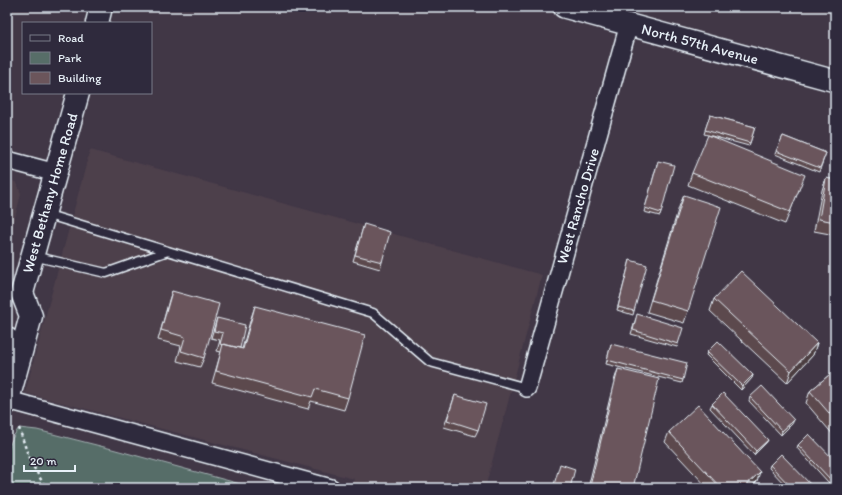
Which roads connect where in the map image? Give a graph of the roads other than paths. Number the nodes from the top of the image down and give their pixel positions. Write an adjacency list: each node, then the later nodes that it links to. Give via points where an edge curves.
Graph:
1 (101, 7): 3 (main road)
2 (564, 7): 4 (street, North 57th Avenue)
3 (97, 22)
4 (629, 24): 5 (street, North 57th Avenue); 13 (street, West Rancho Drive)
5 (835, 81)
6 (78, 94): 8 (main road, West Bethany Home Road)
7 (7, 160): 8 (street)
8 (56, 173): 9 (main road, West Bethany Home Road)
9 (44, 214): 10 (lane); 11 (main road, West Bethany Home Road)
10 (168, 251): 11 (lane, via 106,273); 13 (lane, via 373,312 430,362)
11 (32, 256): 12 (main road, West Bethany Home Road)
12 (14, 294): 14 (main road, West Bethany Home Road, via 30,316)
13 (527, 388)
14 (7, 401): 15 (street)
15 (331, 488)

